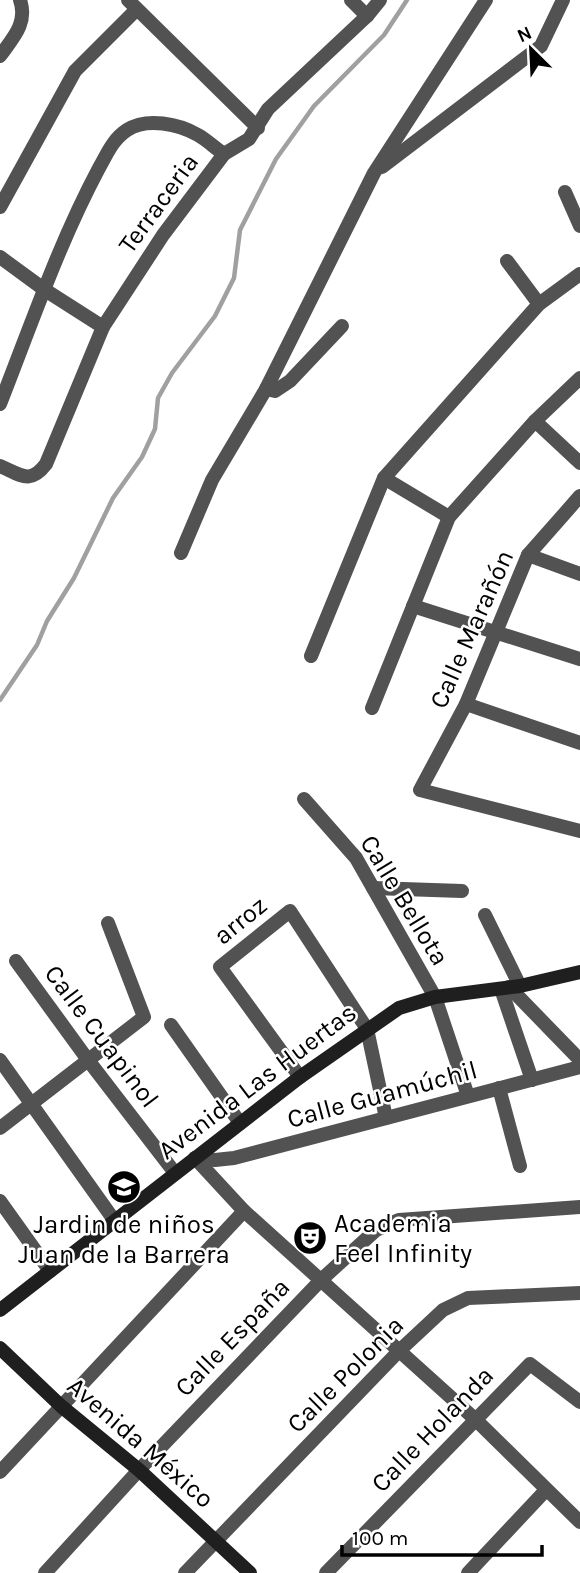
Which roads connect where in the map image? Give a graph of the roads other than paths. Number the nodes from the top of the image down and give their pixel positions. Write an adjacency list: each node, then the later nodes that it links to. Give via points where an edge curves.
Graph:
1 (20, 0): 8 (street, via 20,27)
2 (351, 0): 7 (street)
3 (380, 0): 7 (street, Terraceria)
4 (486, 0): 11 (street)
5 (563, 0): 11 (street, via 541,46)
6 (132, 5): 9 (street); 13 (street, via 75,71)
7 (368, 16): 9 (street, Terraceria, via 268,109)
8 (0, 56)
9 (258, 128): 10 (street, Terraceria)
10 (223, 154): 18 (street, via 199,135 179,127 160,123 128,129 115,139 85,196); 21 (street, Terraceria)
11 (374, 173): 23 (street)
12 (565, 192): 14 (street)
13 (0, 207)
14 (580, 226)
15 (0, 257): 18 (street)
16 (507, 261): 19 (street)
17 (580, 274): 19 (street)
18 (45, 290): 21 (street); 24 (street)
19 (538, 304): 28 (street)
20 (342, 326): 23 (street, via 290,381 275,391)
21 (103, 327): 27 (street, Terraceria, via 46,464 28,478)
22 (580, 379): 25 (street)
23 (266, 389): 31 (street, via 212,480)
24 (0, 404)
25 (535, 421): 26 (street); 30 (street)
26 (580, 463)
27 (0, 466)
28 (384, 478): 30 (street); 36 (street)
29 (580, 496): 32 (street, Calle Marañón)
30 (449, 517): 34 (street)
31 (181, 553)
32 (528, 555): 33 (street); 35 (street, Calle Marañón)
33 (580, 574)
34 (413, 606): 35 (street); 39 (street)
35 (495, 631): 37 (street); 38 (street, Calle Marañón)
36 (311, 656)
37 (580, 659)
38 (466, 704): 40 (street); 42 (street, Calle Marañón, via 420,790)
39 (372, 708)
40 (580, 743)
41 (304, 799): 43 (street, Calle Bellota, via 356,858)
42 (580, 831)
43 (373, 888): 44 (street); 50 (street, Calle Bellota)
44 (462, 891)
45 (485, 915): 49 (street)
46 (108, 923): 54 (street, via 144,1017)
47 (16, 961): 54 (street, Calle Cuapinol)
48 (580, 972): 49 (street, Avenida Las Huertas)
49 (510, 987): 50 (street, Avenida Las Huertas); 55 (street); 58 (street)
50 (435, 997): 52 (street, Avenida Las Huertas, via 399,1008); 60 (street, Calle Bellota)
51 (170, 1026): 63 (street)
52 (367, 1029): 57 (street, Avenida Las Huertas); 57 (street, arroz, via 290,911 220,967); 62 (street)
53 (0, 1060): 61 (street)
54 (88, 1060): 61 (street); 67 (street, Calle Cuapinol)
55 (580, 1060)
56 (580, 1067): 58 (street, Calle Guamúchil)
57 (300, 1077): 63 (street, Avenida Las Huertas)
58 (532, 1080): 59 (street, Calle Guamúchil)
59 (499, 1088): 60 (street, Calle Guamúchil); 66 (street)
60 (468, 1096): 62 (street, Calle Guamúchil)
61 (31, 1104): 64 (street); 71 (street)
62 (386, 1118): 65 (street, Calle Guamúchil, via 234,1158)
63 (240, 1123): 65 (street, Avenida Las Huertas)
64 (0, 1128)
65 (195, 1158): 67 (street, Avenida Las Huertas); 70 (street)
66 (520, 1166)
67 (175, 1173): 71 (street, Avenida Las Huertas)
68 (0, 1201): 72 (street)
69 (580, 1207): 73 (street, Calle España, via 399,1220 376,1230)
70 (244, 1211): 73 (street); 79 (street)
71 (114, 1220): 72 (street, Avenida Las Huertas)
72 (50, 1270): 75 (street, Avenida Las Huertas)
73 (321, 1279): 77 (street); 81 (street, Calle España)
74 (580, 1293): 77 (street, Calle Polonia, via 468,1298 443,1310)
75 (0, 1310)
76 (0, 1348): 79 (street, Avenida México)
77 (399, 1351): 80 (street); 85 (street, Calle Polonia)
78 (580, 1402): 80 (street, Calle Holanda, via 530,1364)
79 (61, 1406): 81 (street, Avenida México); 82 (street)
80 (476, 1420): 83 (street); 89 (street, Calle Holanda)
81 (139, 1470): 85 (street, Avenida México); 86 (street, Calle España)
82 (0, 1472)
83 (546, 1490): 84 (street); 90 (street)
84 (580, 1522)
85 (216, 1541): 87 (street, Calle Polonia); 88 (street, Avenida México)
86 (45, 1573)
87 (186, 1573)
88 (250, 1573)
89 (326, 1573)
90 (468, 1573)

